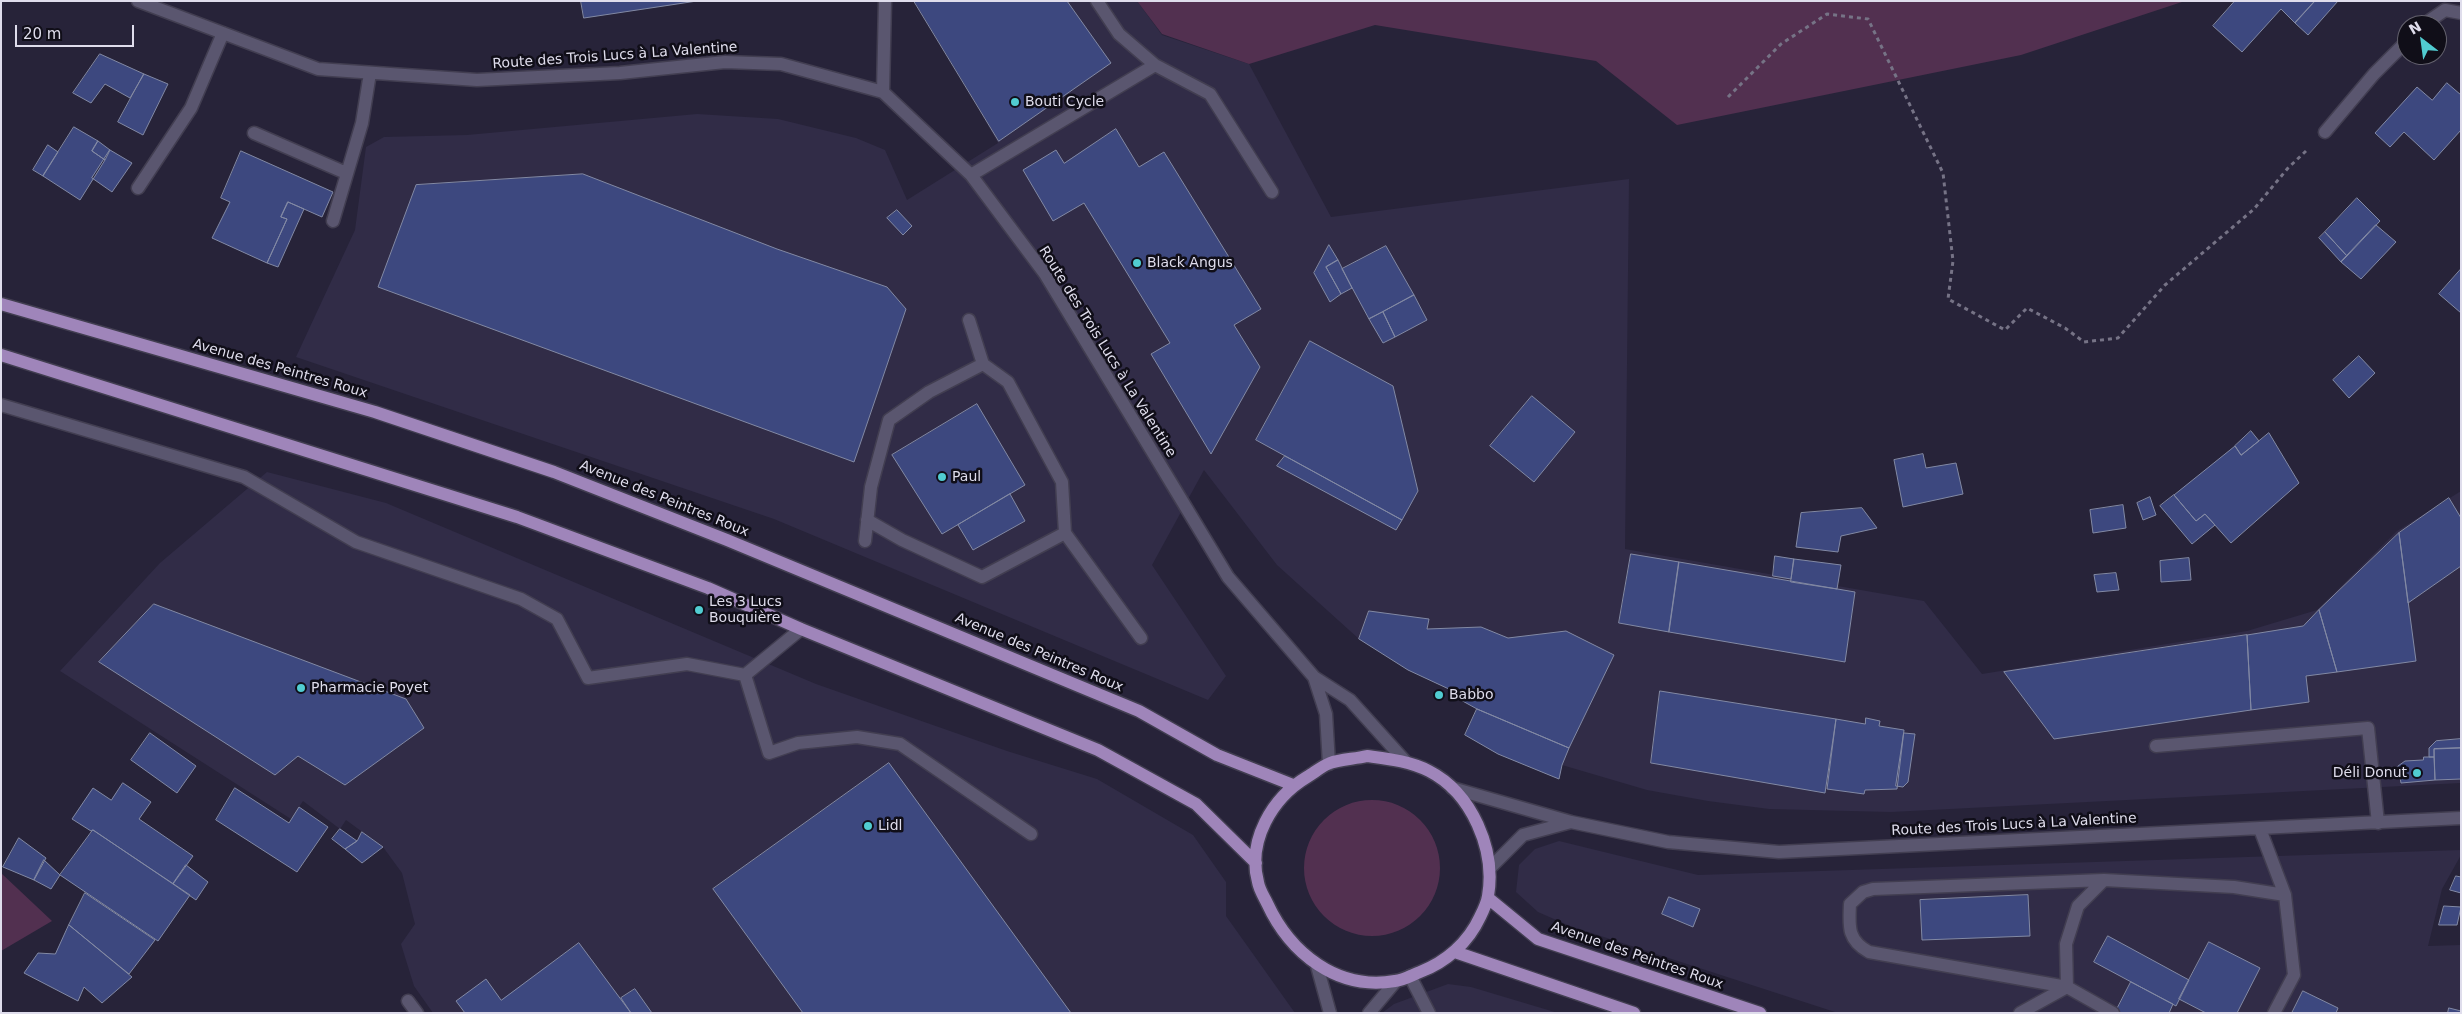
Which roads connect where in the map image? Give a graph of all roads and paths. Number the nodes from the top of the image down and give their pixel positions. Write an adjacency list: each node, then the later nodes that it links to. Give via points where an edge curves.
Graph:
1 (138, 1): 6 (street, Route des Trois Lucs à La Valentine)
2 (885, 1): 10 (street)
3 (1098, 1): 8 (street, via 1119,34)
4 (2461, 13): 5 (street, via 2445,10)
5 (2438, 15)
6 (223, 33): 9 (street, Route des Trois Lucs à La Valentine, via 318,69); 16 (street, via 191,108)
7 (2397, 51): 12 (street)
8 (1155, 65): 15 (street); 17 (street, via 1210,94)
9 (370, 73): 10 (street, Route des Trois Lucs à La Valentine, via 477,80 620,73 725,62 781,64); 14 (street, via 362,123)
10 (883, 92): 15 (street, Route des Trois Lucs à La Valentine)
11 (1728, 97): 12 (path, via 1781,44 1827,14 1868,19 1943,173 1953,261 1948,299 2005,330 2027,308 2084,342 2118,338 2165,285 2254,209 2288,168)
12 (2325, 132)
13 (254, 133): 14 (street)
14 (346, 173): 18 (street)
15 (972, 175): 30 (street, Route des Trois Lucs à La Valentine, via 1045,274 1228,577)
16 (138, 188)
17 (1272, 192)
18 (333, 221)
19 (1, 304): 34 (main road, Avenue des Peintres Roux, via 375,412 554,472 1140,711 1216,756)
20 (969, 320): 22 (street)
21 (1, 355): 27 (main road, via 517,518 708,588)
22 (983, 364): 24 (street, via 929,392 889,420 871,487); 25 (street, via 1008,382 1062,482)
23 (1, 405): 29 (street, via 244,477 356,542 522,599 557,619 588,678 687,664)
24 (867, 520): 25 (street, via 982,577); 26 (street)
25 (1065, 532): 28 (street)
26 (865, 541)
27 (801, 629): 29 (street); 41 (main road, via 1098,750 1196,804)
28 (1141, 638)
29 (745, 675): 40 (street, via 769,753 798,743 856,737 900,744)
30 (1314, 676): 32 (street, Route des Trois Lucs à La Valentine, via 1350,700); 33 (street, Route des Trois Lucs à La Valentine, via 1326,714)
31 (2156, 746): 38 (street, via 2368,728)
32 (1405, 761): 33 (main road, via 1367,756); 35 (main road, via 1430,772)
33 (1329, 764): 34 (main road)
34 (1293, 785): 41 (main road, via 1275,805 1260,832)
35 (1452, 788): 37 (street, Route des Trois Lucs à La Valentine); 42 (main road, via 1479,824)
36 (2461, 818): 38 (street, Route des Trois Lucs à La Valentine)
37 (1571, 822): 39 (street, Route des Trois Lucs à La Valentine, via 1668,842 1779,852); 42 (street, Route des Trois Lucs à La Valentine, via 1522,835)
38 (2378, 823): 39 (street, Route des Trois Lucs à La Valentine)
39 (2260, 829): 44 (street)
40 (1031, 834)
41 (1256, 863): 47 (main road, via 1258,883 1273,915 1292,944)
42 (1490, 868): 45 (main road)
43 (2104, 880): 44 (street, via 2234,887); 50 (street, via 2078,906 2066,944); 50 (street, via 1873,889 1863,892 1850,904 1849,930 1859,947 1869,952)
44 (2285, 895): 60 (street, via 2294,975)
45 (1488, 898): 46 (main road, via 1475,927); 57 (main road, Avenue des Peintres Roux, via 1538,939)
46 (1455, 952): 48 (main road); 56 (main road)
47 (1317, 966): 49 (main road, via 1342,978); 53 (street)
48 (1410, 976): 49 (main road); 55 (street)
49 (1396, 981): 54 (street)
50 (2067, 987): 58 (street); 59 (street)
51 (408, 1001): 52 (street)
52 (416, 1013)
53 (1330, 1013)
54 (1369, 1013)
55 (1429, 1013)
56 (1634, 1013)
57 (1760, 1013)
58 (2020, 1013)
59 (2113, 1013)
60 (2274, 1013)

